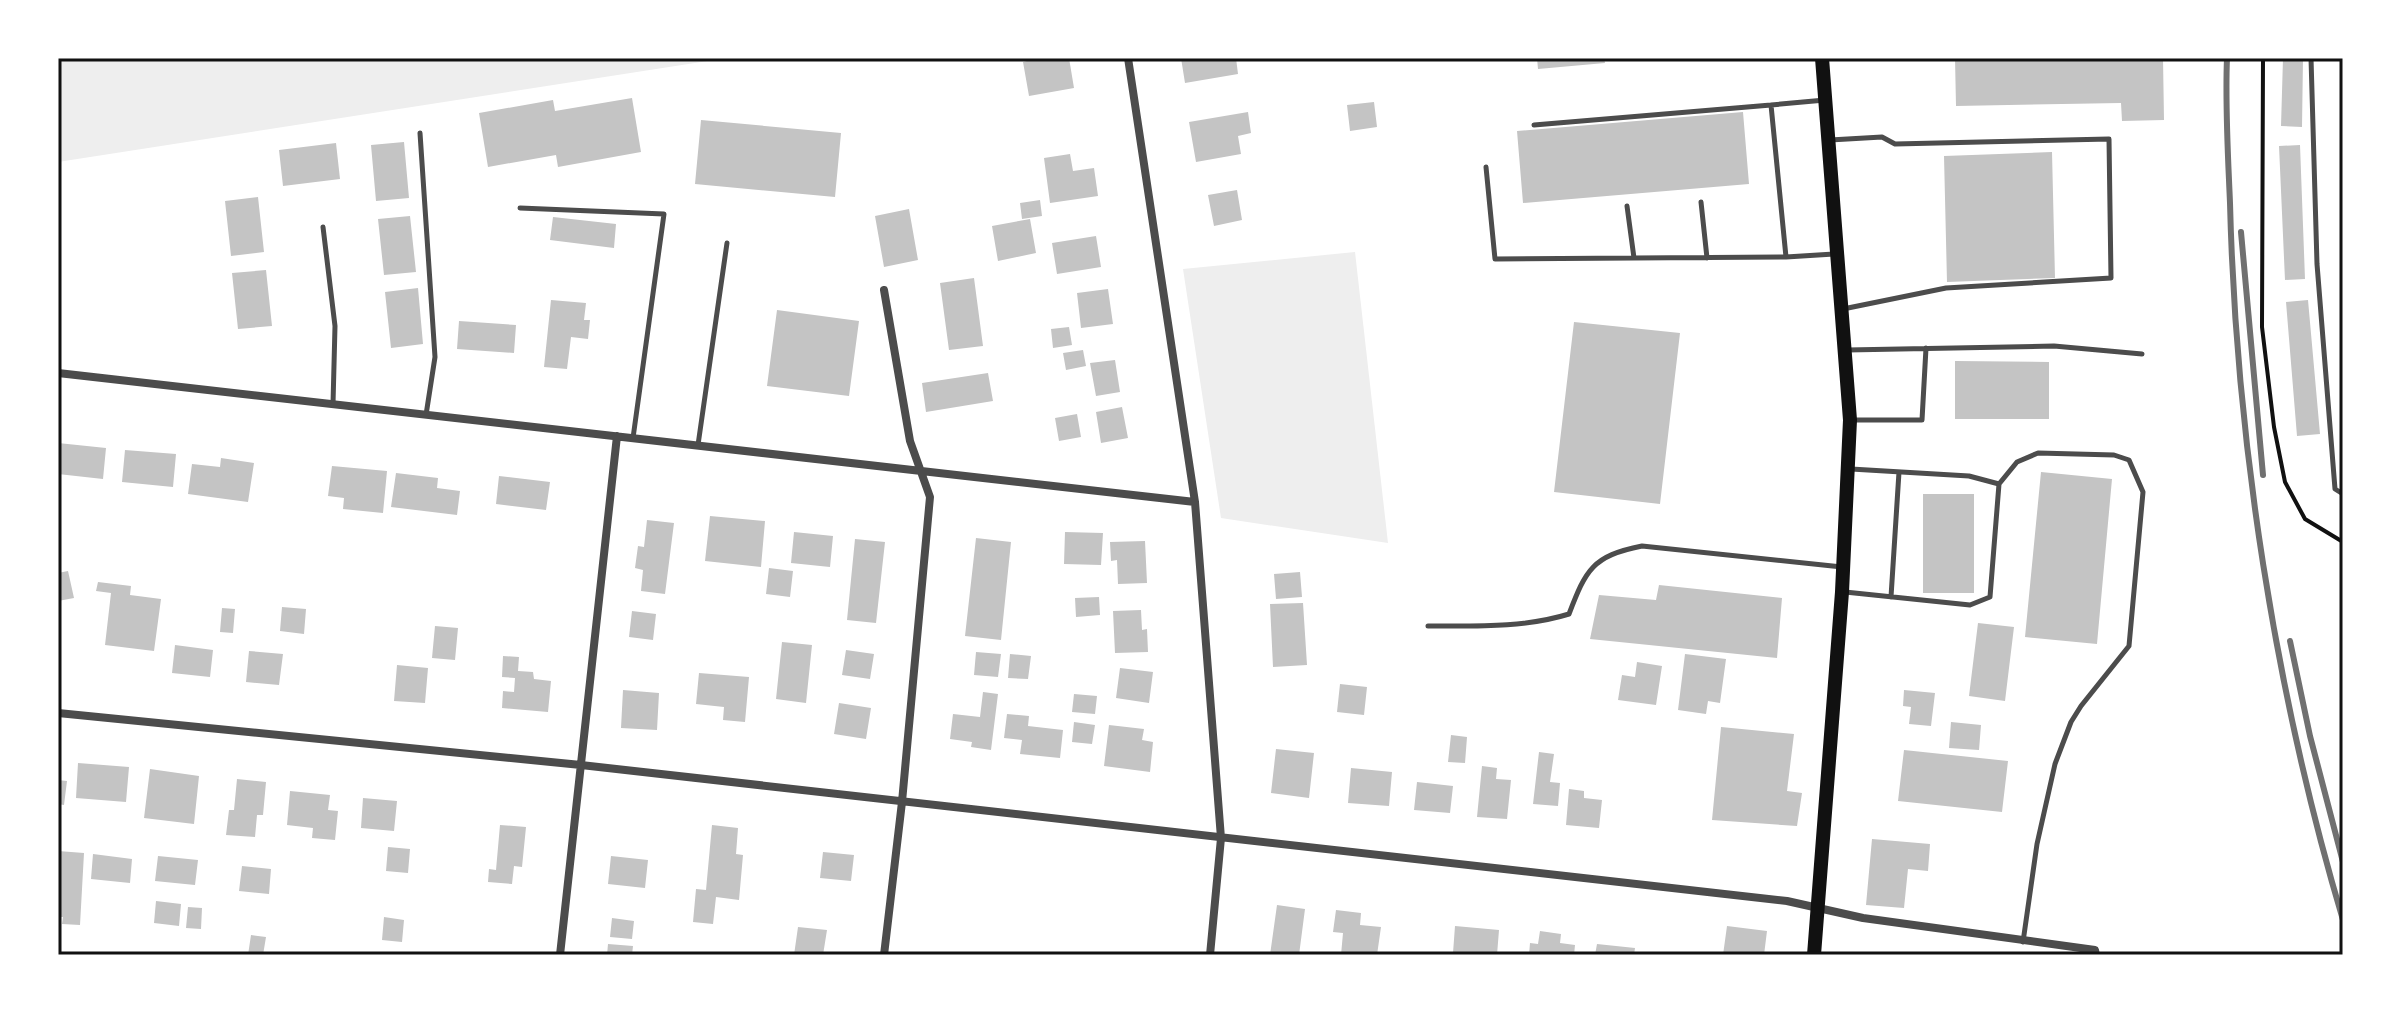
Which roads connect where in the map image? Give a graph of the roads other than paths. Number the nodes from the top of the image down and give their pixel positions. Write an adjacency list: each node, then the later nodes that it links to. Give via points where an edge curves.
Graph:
1 (1128, 58): 36 (street)
2 (1822, 58): 4 (main road)
3 (2311, 58): 35 (lane, via 2318,276 2335,489)
4 (1826, 100): 5 (lane); 8 (main road)
5 (1771, 105): 6 (lane); 16 (lane)
6 (1534, 125)
7 (420, 133): 26 (lane, via 435,357)
8 (1829, 140): 15 (main road); 20 (lane, via 1882,137 1895,144 2109,139 2111,278 1946,288)
9 (1486, 167): 17 (lane, via 1495,259)
10 (1701, 202): 18 (lane)
11 (1627, 206): 17 (lane)
12 (520, 208): 29 (lane, via 664,214)
13 (323, 227): 25 (lane, via 335,326)
14 (727, 243): 30 (lane)
15 (1838, 254): 16 (lane); 20 (main road)
16 (1786, 257): 18 (lane)
17 (1634, 258): 18 (lane)
18 (1707, 258)
19 (884, 290): 32 (street, via 910,441)
20 (1842, 309): 22 (main road)
21 (1926, 348): 22 (lane); 23 (lane, via 2054,346); 27 (lane, via 1922,420)
22 (1846, 350): 27 (main road)
23 (2142, 354)
24 (58, 373): 25 (street)
25 (333, 404): 26 (street)
26 (426, 415): 28 (street)
27 (1850, 420): 31 (main road)
28 (617, 436): 29 (street); 42 (street)
29 (633, 438): 30 (street)
30 (698, 445): 32 (street)
31 (1846, 468): 33 (lane); 37 (main road)
32 (921, 471): 36 (street); 43 (street, via 930,497)
33 (1899, 472): 34 (lane, via 1969,476); 39 (lane)
34 (1999, 484): 39 (lane, via 1990,597 1970,605); 46 (lane, via 2017,462 2038,453 2114,455 2129,460 2143,492 2129,646 2081,706 2055,764)
35 (2343, 494)
36 (1195, 502): 44 (street)
37 (1843, 567): 38 (main road); 40 (lane, via 1642,546 1613,552 1585,574 1569,614 1550,620)
38 (1842, 592): 39 (lane); 45 (main road)
39 (1891, 597)
40 (1428, 626)
41 (58, 713): 42 (street)
42 (581, 765): 43 (street); 47 (street)
43 (902, 802): 44 (street); 48 (street)
44 (1221, 838): 45 (street); 49 (street)
45 (1819, 908): 46 (street); 50 (main road)
46 (2023, 942): 51 (street, via 2095,950)
47 (560, 955)
48 (884, 955)
49 (1210, 955)
50 (1814, 955)
51 (2096, 955)

